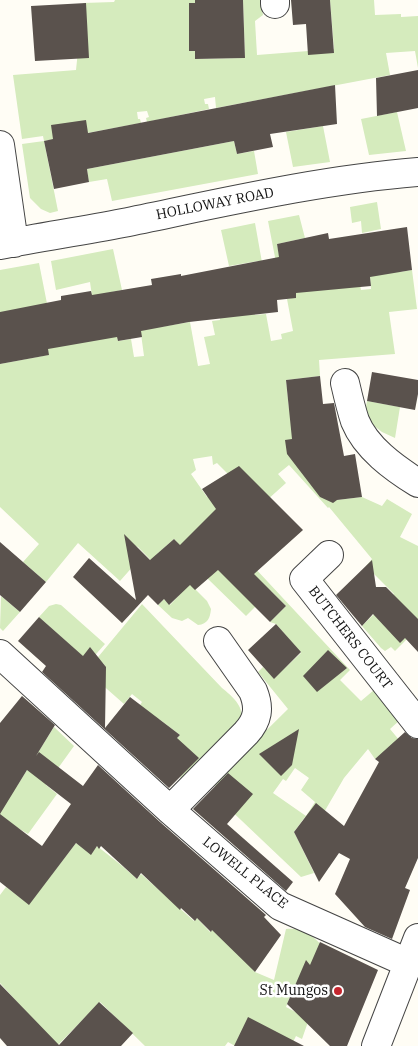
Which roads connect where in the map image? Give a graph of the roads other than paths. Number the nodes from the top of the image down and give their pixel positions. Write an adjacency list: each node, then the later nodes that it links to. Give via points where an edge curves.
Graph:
1 (0, 145): 3 (street, HOLLOWAY ROAD)
2 (418, 172): 3 (street, HOLLOWAY ROAD, via 350,179)
3 (7, 244)
4 (345, 383): 5 (street, via 356,423 364,435 382,457)
5 (418, 483)
6 (329, 555): 9 (street, BUTCHERS COURT, via 304,579)
7 (218, 640): 10 (street, via 253,691 257,717 246,733)
8 (0, 654): 10 (street, LOWELL PLACE)
9 (418, 724)
10 (170, 810): 12 (street, LOWELL PLACE, via 280,906)
11 (418, 938): 12 (street)
12 (408, 963): 13 (street)
13 (376, 1046)

